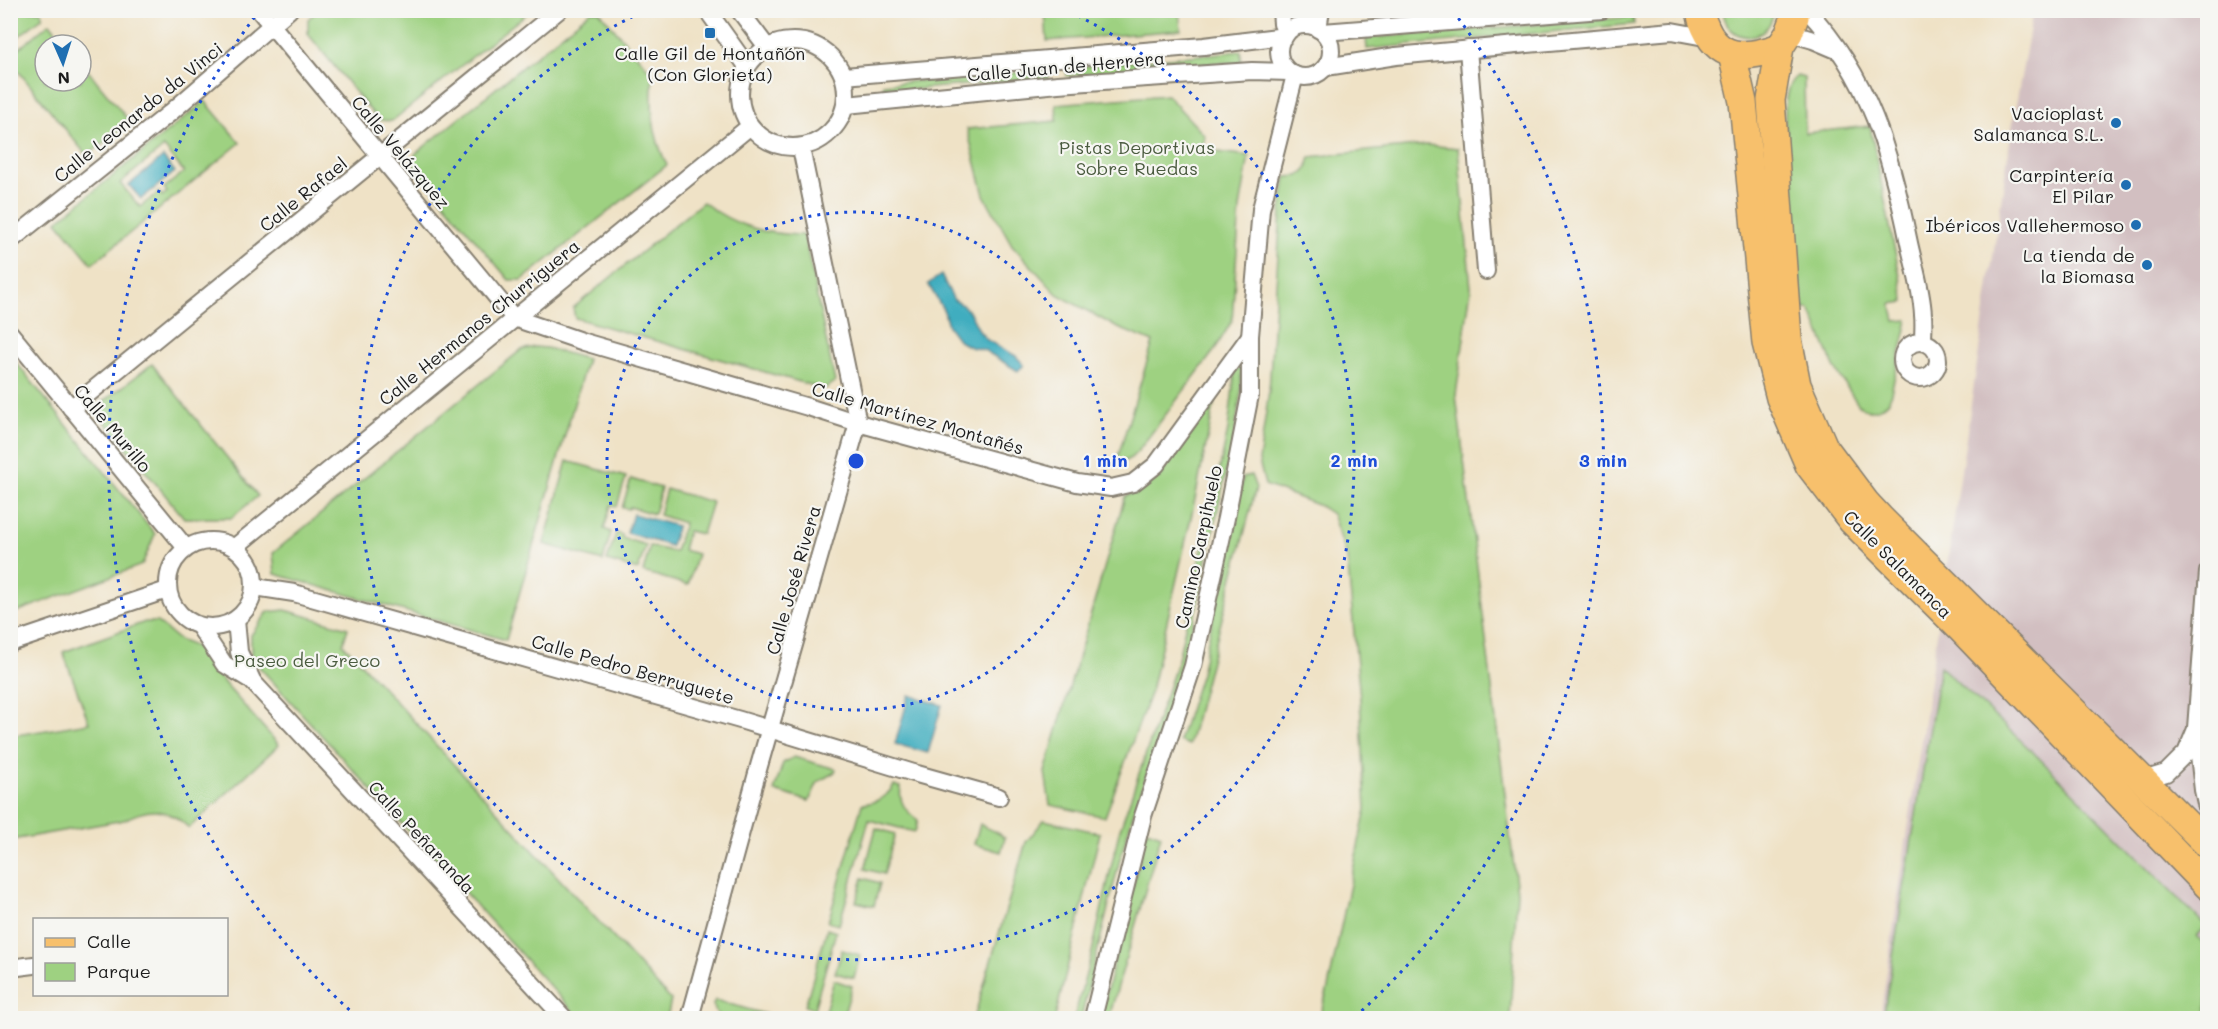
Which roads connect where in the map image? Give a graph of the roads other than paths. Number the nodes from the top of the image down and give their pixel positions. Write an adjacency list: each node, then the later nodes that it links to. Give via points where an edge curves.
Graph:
1 (259, 10): 12 (street, Calle Velázquez)
2 (289, 10): 12 (street, Calle Leonardo da Vinci)
3 (559, 10): 28 (street, Calle Rafael)
4 (706, 10): 21 (street)
5 (739, 10): 17 (street)
6 (1281, 10): 15 (street)
7 (1321, 10): 13 (street)
8 (1602, 10): 11 (street)
9 (1701, 10): 16 (main road)
10 (1807, 10): 19 (street)
11 (1595, 11): 13 (street)
12 (271, 26): 28 (street, Calle Velázquez); 29 (street, Calle Leonardo da Vinci)
13 (1320, 30): 15 (street, via 1307,25); 22 (street, via 1330,43)
14 (1788, 30): 19 (street); 20 (main road, via 1754,56); 37 (main road, Calle Salamanca, via 1771,100 1788,339 1797,385 1824,447 1866,503)
15 (1286, 34): 23 (street, via 1280,54); 24 (street, Calle Juan de Herrera, via 1204,46)
16 (1710, 38): 18 (street, via 1672,32); 20 (main road)
17 (767, 47): 21 (street); 24 (street, via 789,40 812,44 832,56)
18 (1468, 50): 22 (street); 30 (street)
19 (1840, 51): 34 (street, via 1863,90 1883,137 1923,314)
20 (1732, 54): 37 (main road, Calle Salamanca, via 1743,102 1766,343 1780,398 1809,465 1852,522)
21 (747, 66): 26 (street, via 739,86 740,107)
22 (1326, 67): 23 (street, via 1306,77)
23 (1292, 73): 25 (street, Calle Juan de Herrera, via 1252,71 1069,83); 33 (street, Camino Carpihuelo, via 1261,209)
24 (844, 76): 25 (street)
25 (846, 105): 27 (street, via 838,124 824,139)
26 (749, 127): 27 (street, via 784,148); 31 (street, Calle Hermanos Churriguera)
27 (801, 148): 36 (street, Calle José Rivera)
28 (379, 158): 31 (street, Calle Velázquez); 35 (street, Calle Rafael)
29 (10, 242)
30 (1486, 271)
31 (514, 318): 36 (street, Calle Martínez Montañés); 38 (street, Calle Hermanos Churriguera)
32 (10, 333): 35 (street, Calle Murillo)
33 (1250, 336): 36 (street, Calle Martínez Montañés, via 1156,465 1133,483 1111,488 1077,483); 59 (street, Camino Carpihuelo, via 1250,395 1193,666 1143,816)
34 (1923, 342)
35 (71, 408): 39 (street, Calle Murillo)
36 (858, 423): 49 (street, Calle José Rivera)
37 (1877, 531): 44 (main road, Calle Salamanca)
38 (235, 547): 39 (street, via 219,541 202,541); 41 (street, via 253,572)
39 (186, 548): 42 (street, via 168,574)
40 (2208, 572): 48 (street)
41 (255, 587): 43 (street, via 249,606); 49 (street, Calle Pedro Berruguete, via 294,593)
42 (167, 590): 45 (street, via 178,613); 46 (street)
43 (236, 620): 45 (street, via 218,627); 47 (street, Calle Peñaranda, via 239,652)
44 (1968, 620): 50 (main road, Calle Salamanca); 54 (main road, Calle Salamanca)
45 (199, 626): 47 (street, Calle Peñaranda, via 225,664)
46 (10, 643)
47 (252, 681): 57 (street, Calle Peñaranda)
48 (2196, 728): 50 (street, via 2186,753 2166,773); 52 (street)
49 (770, 730): 51 (street, Calle Pedro Berruguete); 58 (street, Calle José Rivera)
50 (2143, 780): 53 (main road, Calle Salamanca)
51 (999, 797)
52 (2208, 813)
53 (2208, 845)
54 (2208, 886)
55 (33, 964): 56 (street)
56 (10, 968)
57 (564, 1018)
58 (690, 1018)
59 (1093, 1018)

